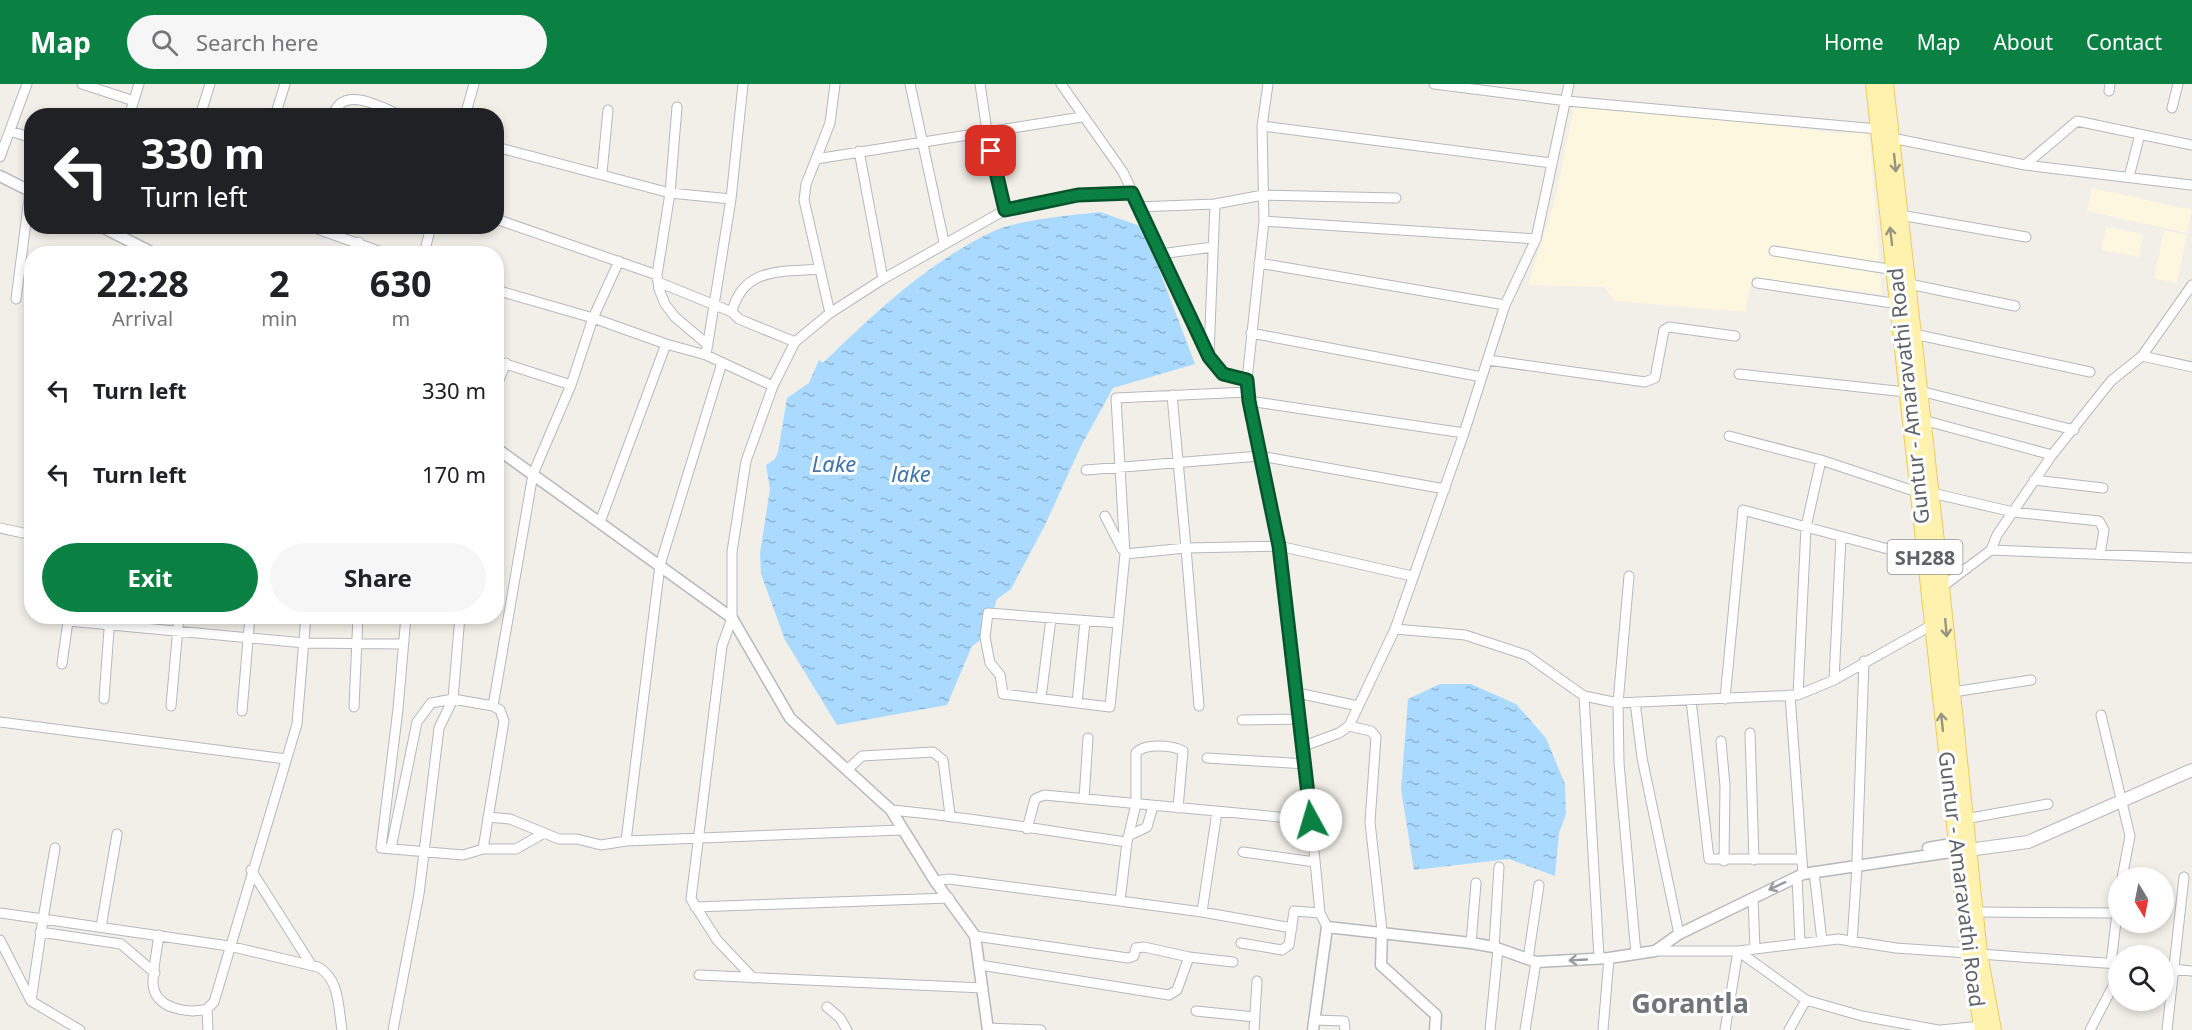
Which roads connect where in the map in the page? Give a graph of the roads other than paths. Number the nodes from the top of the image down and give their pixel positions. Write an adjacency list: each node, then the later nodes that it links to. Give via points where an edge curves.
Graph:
1 (27, 84): 32 (street)
2 (82, 84): 18 (street)
3 (139, 84): 18 (street)
4 (210, 84): 22 (street)
5 (285, 84): 23 (street)
6 (474, 84): 26 (street)
7 (743, 84): 54 (street)
8 (835, 84): 42 (street, via 830,123)
9 (910, 84): 37 (street)
10 (980, 84): 33 (street)
11 (1060, 84): 29 (street)
12 (1268, 84): 30 (street)
13 (1434, 84): 19 (street)
14 (1569, 84): 19 (street)
15 (1874, 84): 31 (main road, Guntur - Amaravathi Road / SH288)
16 (1886, 84): 36 (main road, Guntur - Amaravathi Road / SH288)
17 (2178, 84): 27 (street)
18 (134, 101): 21 (street)
19 (1567, 101): 31 (street); 43 (street)
20 (677, 107): 50 (street)
21 (132, 108)
22 (202, 108)
23 (278, 108)
24 (335, 108): 25 (street, via 345,99 356,98)
25 (382, 108)
26 (467, 108)
27 (2172, 108)
28 (609, 110): 45 (street)
29 (1082, 117): 33 (street); 51 (street, via 1123,172)
30 (1262, 126): 43 (street); 52 (street)
31 (1878, 129): 77 (main road, Guntur - Amaravathi Road / SH288, one-way to 31)
32 (10, 131): 35 (street); 41 (street)
33 (987, 131): 37 (street); 57 (street)
34 (2140, 134): 38 (street); 44 (street, via 2077,122); 47 (street)
35 (24, 135)
36 (1892, 138): 44 (street); 58 (main road, Guntur - Amaravathi Road / SH288, one-way to 58)
37 (921, 142): 40 (street); 67 (street)
38 (2192, 145)
39 (504, 149): 45 (street)
40 (859, 152): 42 (street); 79 (street)
41 (0, 157)
42 (816, 159): 76 (street, via 804,200)
43 (1552, 163): 65 (street)
44 (2025, 165): 47 (street)
45 (602, 173): 50 (street)
46 (0, 176): 49 (street)
47 (2129, 177): 48 (street)
48 (2191, 184)
49 (24, 188)
50 (670, 193): 54 (street); 78 (street)
51 (1132, 193): 56 (street); 57 (street, via 1078,195)
52 (1263, 195): 53 (street); 55 (street); 59 (street)
53 (1396, 198)
54 (731, 199): 87 (street)
55 (1215, 204): 56 (street); 71 (street)
56 (1137, 207): 73 (street)
57 (1005, 210): 67 (street)
58 (1900, 215): 64 (street); 81 (main road, Guntur - Amaravathi Road / SH288)
59 (1264, 221): 65 (street); 75 (street)
60 (504, 222): 74 (street)
61 (25, 234): 84 (street)
62 (116, 234): 68 (street)
63 (334, 234): 66 (street)
64 (2026, 237)
65 (1536, 239): 86 (street)
66 (359, 242): 69 (street); 70 (street)
67 (944, 242): 79 (street)
68 (139, 246)
69 (357, 246)
70 (368, 246)
71 (1213, 247): 73 (street); 100 (street)
72 (1774, 251): 77 (street)
73 (1160, 254): 100 (street)
74 (619, 261): 78 (street); 91 (street)
75 (1259, 263): 86 (street); 92 (street)
76 (820, 269): 89 (street, via 756,278 742,287); 90 (street)
77 (1895, 270): 85 (main road, Guntur - Amaravathi Road / SH288)
78 (658, 278): 87 (street); 97 (street, via 665,304)
79 (883, 279): 90 (street)
80 (1757, 283): 85 (street)
81 (1909, 284): 88 (street); 93 (main road, Guntur - Amaravathi Road / SH288)
82 (2192, 285): 99 (street)
83 (504, 292): 91 (street)
84 (16, 299)
85 (1899, 304): 111 (main road, Guntur - Amaravathi Road / SH288)
86 (1504, 305): 101 (street)
87 (714, 306): 89 (street); 97 (street)
88 (2015, 306)
89 (732, 312): 95 (street, via 739,319)
90 (830, 313): 95 (street)
91 (594, 318): 96 (street); 109 (street)
92 (1251, 333): 107 (street); 108 (street)
93 (1914, 334): 105 (street); 111 (main road, Guntur - Amaravathi Road / SH288)
94 (1735, 336): 101 (street, via 1669,327 1664,330 1655,378 1645,382)
95 (795, 342): 110 (street)
96 (666, 344): 98 (street); 132 (street)
97 (708, 345): 98 (street)
98 (706, 355): 103 (street)
99 (2142, 356): 104 (street); 115 (street, via 2110,381)
100 (1209, 357): 108 (street, via 1223,374)
101 (1488, 360): 107 (street)
102 (504, 363): 109 (street)
103 (722, 363): 110 (street); 144 (street)
104 (2192, 367)
105 (2090, 372)
106 (1739, 374): 111 (street)
107 (1482, 377): 116 (street)
108 (1247, 380): 113 (street)
109 (571, 385): 125 (street)
110 (773, 386): 148 (street, via 746,461 732,552)
111 (1913, 392): 114 (main road, Guntur - Amaravathi Road / SH288); 115 (street); 129 (main road, Guntur - Amaravathi Road / SH288)
112 (1172, 395): 113 (street); 122 (street); 123 (street, via 1116,398)
113 (1248, 397): 116 (street); 120 (street)
114 (1923, 420): 119 (street); 129 (main road, Guntur - Amaravathi Road / SH288)
115 (2074, 430): 119 (street)
116 (1464, 434): 128 (street)
117 (1729, 436): 121 (street)
118 (504, 454): 125 (street)
119 (2052, 455): 126 (street)
120 (1260, 456): 122 (street); 128 (street); 137 (street)
121 (1821, 460): 129 (street); 133 (street)
122 (1178, 463): 123 (street); 138 (street)
123 (1118, 466): 124 (street); 140 (street)
124 (1086, 470)
125 (533, 474): 132 (street); 187 (street)
126 (2034, 480): 127 (street); 130 (street)
127 (2103, 488)
128 (1445, 489): 145 (street)
129 (1924, 493): 130 (street); 143 (main road, Guntur - Amaravathi Road / SH288); 147 (main road, Guntur - Amaravathi Road / SH288)
130 (2013, 512): 139 (street); 141 (street, via 2099,521 2104,530)
131 (1106, 516): 140 (street)
132 (600, 522): 144 (street)
133 (1806, 527): 136 (street); 174 (street); 179 (street, via 1743,510)
134 (0, 528): 135 (street)
135 (23, 533)
136 (1841, 537): 143 (street); 170 (street)
137 (1279, 546): 138 (street); 145 (street); 173 (street)
138 (1186, 549): 140 (street); 188 (street)
139 (1991, 550): 141 (street); 147 (street)
140 (1125, 554): 151 (street)
141 (2100, 554): 142 (street)
142 (2192, 558)
143 (1925, 559): 161 (main road, Guntur - Amaravathi Road / SH288)
144 (660, 565): 148 (street); 222 (street)
145 (1412, 576): 162 (street)
146 (1629, 576): 183 (street)
147 (1942, 587): 172 (main road, Guntur - Amaravathi Road / SH288, one-way to 172)
148 (732, 618): 202 (street, via 790,718); 220 (street, via 722,646)
149 (1051, 618): 150 (street); 176 (street); 176 (street, via 988,613 985,637 990,663 1000,675 1003,694)
150 (1085, 621): 151 (street); 182 (street)
151 (1118, 623): 182 (street, via 1110,707)
152 (68, 624): 169 (street)
153 (110, 624): 177 (street)
154 (130, 624): 163 (street)
155 (178, 624): 163 (street)
156 (249, 624): 164 (street)
157 (306, 624): 165 (street)
158 (357, 624): 166 (street)
159 (405, 624): 167 (street)
160 (459, 624): 178 (street)
161 (1932, 625): 168 (street); 223 (main road, Guntur - Amaravathi Road / SH288, one-way to 161)
162 (1395, 629): 175 (street, via 1465,635 1526,656); 184 (street)
163 (177, 631): 164 (street); 185 (street)
164 (248, 638): 165 (street); 189 (street)
165 (305, 643): 166 (street); 200 (street, via 297,724)
166 (356, 643): 167 (street); 186 (street)
167 (403, 644): 225 (street, via 381,848)
168 (1864, 661): 170 (street); 233 (street)
169 (62, 664)
170 (1834, 680): 174 (street)
171 (2031, 680): 172 (street)
172 (1953, 692): 214 (main road, Guntur - Amaravathi Road / SH288)
173 (1298, 693): 184 (street); 191 (street)
174 (1794, 695): 179 (street); 229 (street)
175 (1584, 696): 183 (street); 274 (street)
176 (1041, 698): 182 (street)
177 (104, 699)
178 (453, 699): 187 (street); 225 (street, via 431,703 417,722); 227 (street, via 440,728)
179 (1725, 699): 180 (street)
180 (1690, 700): 181 (street); 231 (street, via 1708,857)
181 (1635, 702): 183 (street); 257 (street, via 1642,758)
182 (1077, 703)
183 (1618, 703): 271 (street, via 1620,774)
184 (1358, 705): 194 (street)
185 (171, 706)
186 (354, 706)
187 (493, 706): 213 (street, via 503,716 504,729)
188 (1199, 706)
189 (242, 711)
190 (2101, 715): 205 (street)
191 (1301, 719): 192 (street); 198 (street)
192 (1242, 720)
193 (0, 722): 200 (street)
194 (1349, 726): 198 (street); 255 (street, via 1371,731 1376,737 1370,822)
195 (1750, 733): 230 (street)
196 (1088, 738): 204 (street)
197 (1721, 741): 231 (street)
198 (1304, 746): 201 (street)
199 (1207, 758): 201 (street)
200 (286, 759): 236 (street)
201 (1306, 764): 215 (street)
202 (847, 770): 210 (street); 212 (street, via 862,756 933,752 943,760)
203 (2192, 770): 205 (main road)
204 (1084, 799): 206 (street); 216 (street, via 1038,795)
205 (2121, 803): 223 (main road, via 2028,842); 235 (street, via 2130,837)
206 (1136, 804): 208 (street); 209 (street, via 1136,753 1146,747 1180,749 1184,755); 221 (street)
207 (2048, 804): 214 (street)
208 (1153, 806): 209 (street); 221 (street, via 1147,827)
209 (1178, 808): 211 (street)
210 (891, 810): 212 (street); 217 (street)
211 (1217, 812): 215 (street); 247 (street)
212 (950, 815): 216 (street)
213 (488, 817): 218 (street, via 510,819); 226 (street)
214 (1965, 819): 223 (main road, Guntur - Amaravathi Road / SH288)
215 (1311, 820): 232 (street)
216 (1026, 829): 221 (street)
217 (901, 830): 220 (street); 239 (street)
218 (544, 833): 222 (street, via 601,845); 226 (street, via 516,849)
219 (117, 834): 252 (street)
220 (697, 838): 222 (street); 245 (street, via 691,899)
221 (1128, 839): 244 (street)
222 (626, 841)
223 (1962, 846): 233 (street); 248 (main road, Guntur - Amaravathi Road / SH288); 272 (main road, Guntur - Amaravathi Road / SH288)
224 (55, 848): 251 (street)
225 (392, 848): 227 (street)
226 (483, 849): 227 (street, via 463,855)
227 (422, 852): 301 (street)
228 (1243, 852): 232 (street)
229 (1802, 859): 230 (street); 237 (street)
230 (1754, 860): 231 (street)
231 (1724, 861)
232 (1315, 862): 250 (street)
233 (1857, 863): 237 (street, via 1825,873); 262 (street)
234 (1498, 867): 267 (street)
235 (2124, 867)
236 (251, 870): 266 (street); 279 (street)
237 (1808, 873): 243 (street, one-way to 243); 261 (street); 265 (street)
238 (2184, 877): 280 (street)
239 (935, 881): 242 (street); 244 (street, via 949,879)
240 (1476, 883): 264 (street)
241 (1539, 885): 275 (street)
242 (949, 898): 245 (street); 259 (street)
243 (1753, 898): 257 (street); 268 (street)
244 (1120, 901): 247 (street)
245 (695, 907): 284 (street, via 724,949)
246 (2108, 909): 248 (street)
247 (1202, 912): 254 (street)
248 (1975, 912): 272 (main road, Guntur - Amaravathi Road / SH288)
249 (0, 913): 251 (street)
250 (1320, 913): 253 (street); 254 (street, via 1294,911)
251 (43, 919): 252 (street); 256 (street)
252 (101, 927): 258 (street)
253 (1326, 927): 255 (street); 295 (street)
254 (1292, 928): 263 (street, via 1288,945 1282,950)
255 (1382, 931): 264 (street); 306 (street, via 1381,965 1436,1015)
256 (40, 932): 282 (street, via 121,944); 289 (street)
257 (1679, 934): 269 (street)
258 (159, 935): 266 (street); 282 (street)
259 (975, 936): 273 (street, via 1128,958 1134,956 1139,946); 278 (street)
260 (0, 940): 289 (street)
261 (1822, 941): 262 (street); 265 (street)
262 (1852, 942): 272 (street)
263 (1240, 943)
264 (1471, 943): 267 (street)
265 (1800, 943): 268 (street)
266 (229, 946): 279 (street); 291 (street, via 214,1002)
267 (1496, 948): 275 (street); 307 (street)
268 (1755, 949): 270 (street)
269 (1655, 951): 270 (street); 271 (street)
270 (1738, 951): 288 (street); 310 (street)
271 (1636, 954): 274 (street)
272 (1974, 954): 277 (street); 297 (main road, Guntur - Amaravathi Road / SH288)
273 (1189, 957): 276 (street); 278 (street, via 1177,990 1169,995)
274 (1604, 958): 275 (street, one-way to 275); 309 (street)
275 (1532, 960): 308 (street)
276 (1233, 962)
277 (2108, 964)
278 (980, 965): 286 (street)
279 (312, 966): 300 (street, via 330,975)
280 (2174, 969): 281 (street)
281 (2192, 971)
282 (154, 973): 291 (street, via 155,991 168,1006 181,1011)
283 (699, 975): 284 (street)
284 (753, 978): 286 (street)
285 (1257, 981): 294 (street)
286 (983, 988): 296 (street)
287 (2108, 996): 313 (street)
288 (1806, 1000): 311 (street); 312 (street, via 1862,1016)
289 (31, 1001): 298 (street)
290 (827, 1007): 302 (street)
291 (207, 1009): 299 (street)
292 (1196, 1011): 294 (street)
293 (2169, 1011): 314 (street)
294 (1255, 1017): 304 (street)
295 (1313, 1025): 305 (street, via 1344,1021)
296 (988, 1029): 303 (street)
297 (1986, 1029): 312 (street)
298 (80, 1030)
299 (208, 1030)
300 (342, 1030)
301 (393, 1030)
302 (847, 1030)
303 (1041, 1030)
304 (1254, 1030)
305 (1345, 1030)
306 (1435, 1030)
307 (1490, 1030)
308 (1525, 1030)
309 (1603, 1030)
310 (1725, 1030)
311 (1789, 1030)
312 (1940, 1030)
313 (2090, 1030)
314 (2167, 1030)

